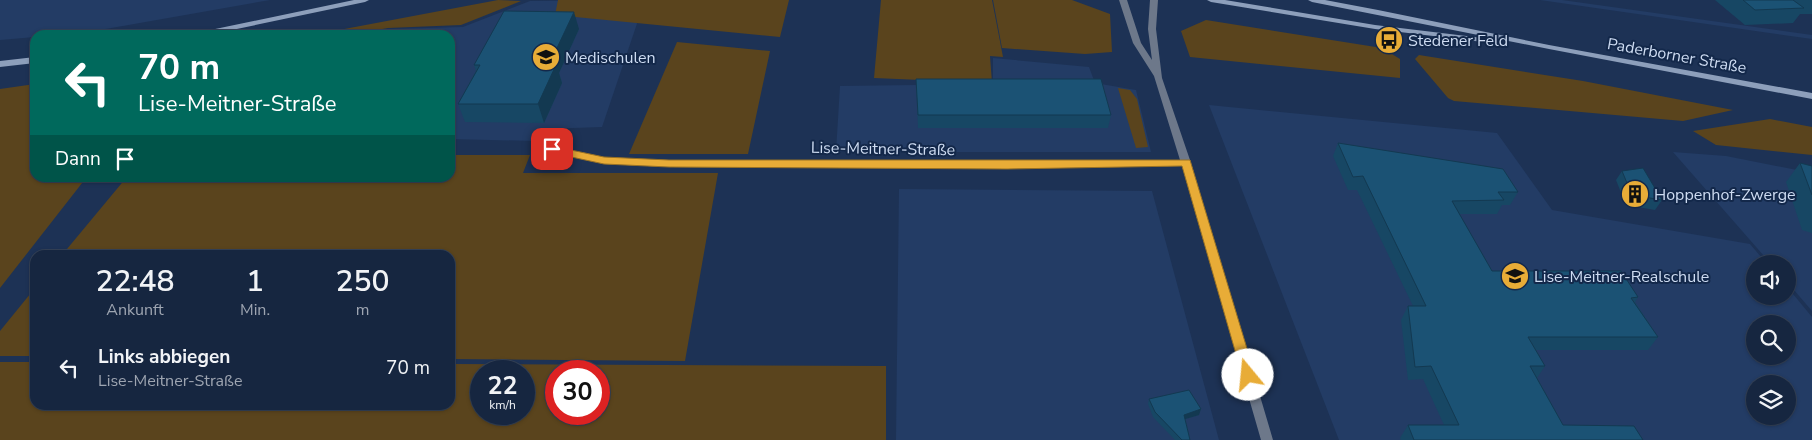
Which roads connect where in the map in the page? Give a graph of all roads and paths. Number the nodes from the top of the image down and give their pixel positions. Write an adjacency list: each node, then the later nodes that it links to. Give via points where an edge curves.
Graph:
1 (365, 0): 6 (street)
2 (1123, 0): 10 (street, via 1137,43)
3 (1154, 0): 10 (street, via 1152,29)
4 (1212, 0): 7 (street, Paderborner Straße, via 1375,27)
5 (1312, 0): 7 (street, Paderborner Straße)
6 (220, 30)
7 (1549, 47): 11 (street, Paderborner Straße)
8 (30, 61): 9 (street)
9 (0, 64)
10 (1158, 78): 13 (street)
11 (1812, 95)
12 (552, 149): 13 (street, Lise-Meitner-Straße, via 604,161 669,164)
13 (1186, 163): 14 (street)
14 (1268, 440)

